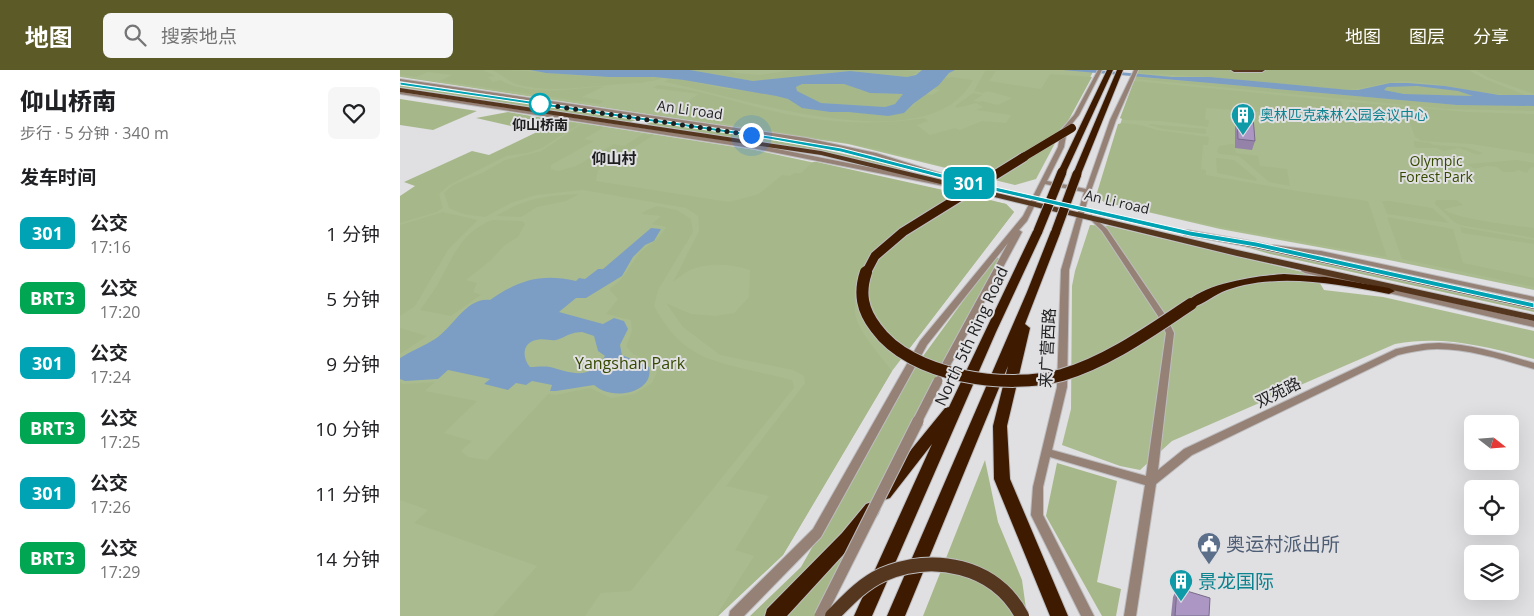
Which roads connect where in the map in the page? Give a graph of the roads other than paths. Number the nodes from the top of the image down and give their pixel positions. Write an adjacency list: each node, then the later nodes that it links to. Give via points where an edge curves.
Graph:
1 (1100, 70): 11 (street, via 1076,115 1064,130 1060,147)
2 (1110, 70): 10 (highway, North 5th Ring Road)
3 (1120, 70): 21 (highway, bridge)
4 (1234, 70): 5 (main road)
5 (1262, 70)
6 (1135, 73): 13 (street, 来广营西路)
7 (400, 82): 12 (main road, An Li road, via 803,143 878,159)
8 (400, 90): 12 (main road, An Li road, via 762,143)
9 (400, 94): 12 (street, An Li road, via 758,146 924,182)
10 (1089, 112): 20 (highway, bridge, via 1072,128 881,248 868,265 861,282 861,302 871,324 889,343 909,357 940,370 966,376 1002,380 1041,378 1068,373 1096,362 1220,288 1246,281 1272,278 1331,280); 27 (highway, North 5th Ring Road, bridge)
11 (1043, 182): 13 (street); 14 (street)
12 (970, 186): 14 (main road, An Li road)
13 (1088, 191): 15 (street, 来广营西路)
14 (1034, 200): 15 (main road, An Li road); 16 (street)
15 (1081, 211): 17 (main road, An Li road); 18 (main road, An Li road); 28 (street, 来广营西路, via 1065,270 1062,387)
16 (1026, 217): 30 (street, via 923,343 817,533); 32 (street, bridge, via 938,381)
17 (1092, 217): 19 (main road, An Li road); 29 (street, via 1105,230 1170,333)
18 (1256, 245): 22 (street, An Li road, via 1322,253); 23 (main road, An Li road)
19 (1237, 253): 20 (street, An Li road); 24 (main road, An Li road)
20 (1389, 291): 25 (street, An Li road)
21 (1033, 292): 35 (highway); 37 (highway, via 1000,426 1002,479)
22 (1534, 299)
23 (1534, 306)
24 (1534, 318)
25 (1534, 324)
26 (1534, 366): 29 (street, 双苑路, via 1440,346 1396,352 1188,452)
27 (961, 398): 31 (highway, via 848,538); 34 (highway, North 5th Ring Road)
28 (1046, 452): 29 (street); 38 (street, 来广营西路, via 1038,487 1037,515)
29 (1151, 482): 39 (street)
30 (735, 616)
31 (774, 616)
32 (820, 616)
33 (832, 616): 36 (main road, bridge, via 869,581 904,567 936,564 959,566 990,579 1014,600)
34 (863, 616)
35 (896, 616)
36 (1022, 616)
37 (1059, 616)
38 (1088, 616)
39 (1130, 616)

